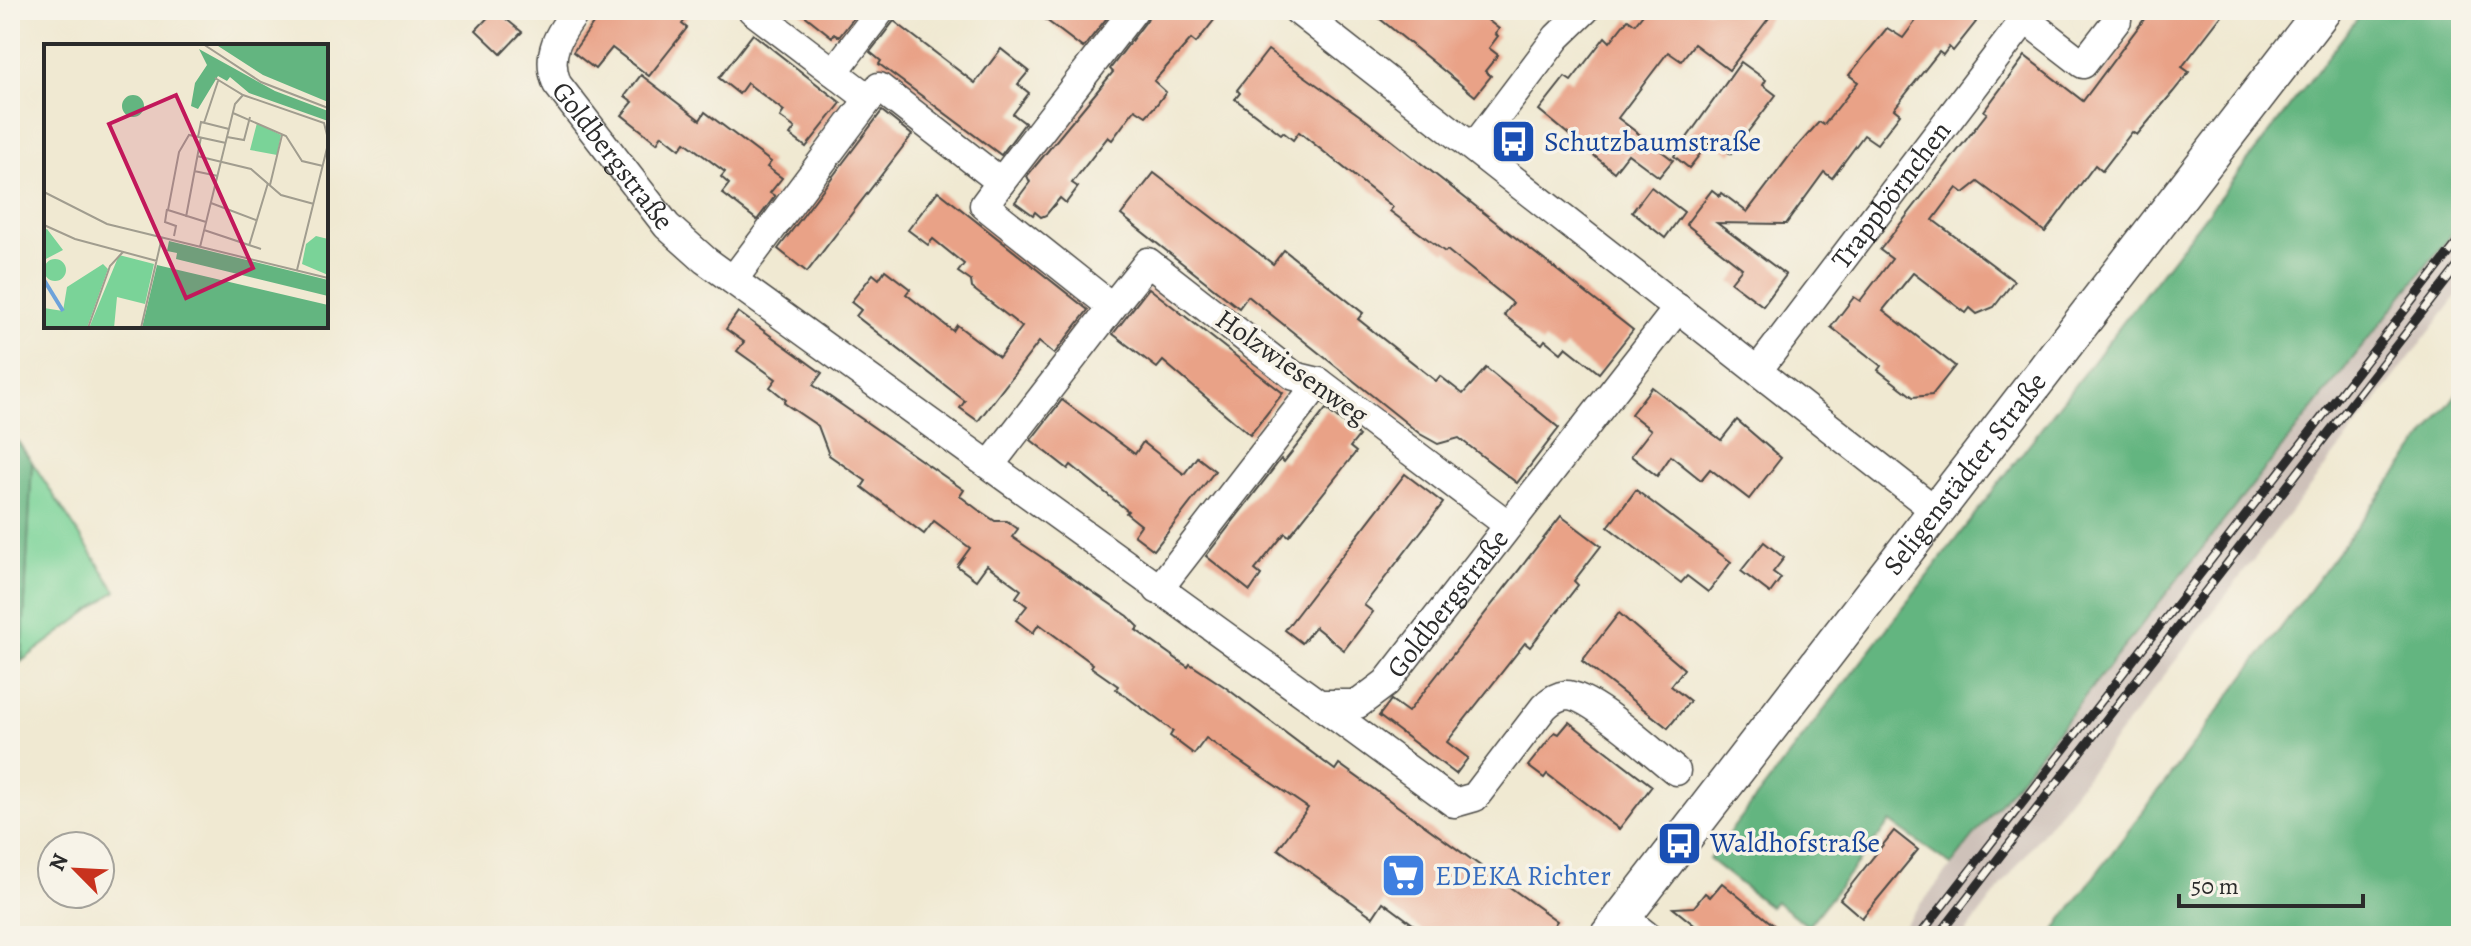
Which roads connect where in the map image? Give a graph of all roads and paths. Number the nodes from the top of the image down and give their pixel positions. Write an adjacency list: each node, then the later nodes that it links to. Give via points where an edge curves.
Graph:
1 (577, 10): 14 (street, Goldbergstraße, via 552,51 557,84 667,226)
2 (752, 10): 10 (street)
3 (881, 10): 10 (street)
4 (1134, 10): 13 (street)
5 (1297, 10): 12 (street)
6 (1585, 10): 12 (street, via 1557,37)
7 (2323, 10): 20 (street, Seligenstädter Straße)
8 (2116, 13): 9 (street, Trappbörnchen, via 2083,64)
9 (2028, 14): 17 (street, Trappbörnchen)
10 (834, 72): 11 (street)
11 (869, 99): 13 (street, via 879,87); 14 (street)
12 (1474, 147): 16 (street)
13 (1001, 182): 15 (street, via 984,205)
14 (733, 280): 19 (street, Goldbergstraße)
15 (1112, 307): 18 (street, Holzwiesenweg, via 1148,262 1294,376); 19 (street)
16 (1678, 308): 17 (street); 21 (street, Goldbergstraße)
17 (1758, 370): 20 (street)
18 (1319, 382): 21 (street, Holzwiesenweg); 22 (street)
19 (990, 465): 22 (street, Goldbergstraße)
20 (1936, 511): 25 (street, Seligenstädter Straße)
21 (1507, 524): 23 (street, Goldbergstraße, via 1386,683 1358,704)
22 (1158, 590): 23 (street, Goldbergstraße)
23 (1319, 704): 24 (street, via 1454,803 1475,797 1544,707 1567,695 1586,702)
24 (1676, 771)
25 (1626, 930)

